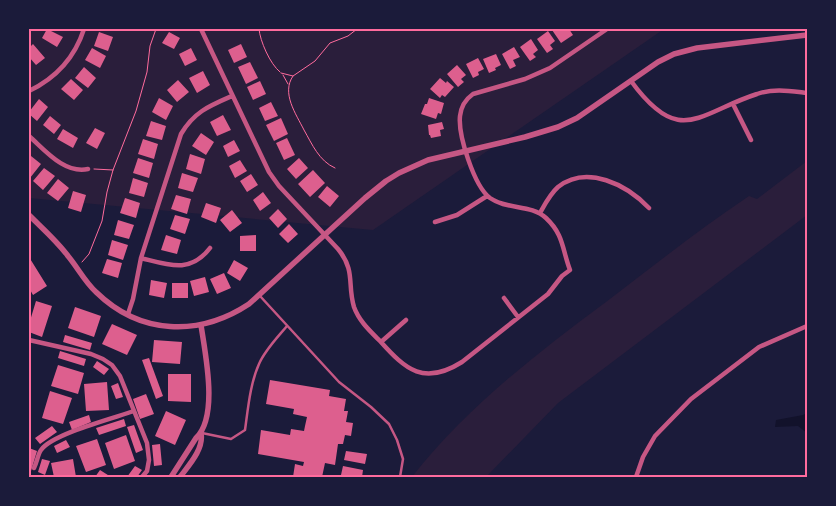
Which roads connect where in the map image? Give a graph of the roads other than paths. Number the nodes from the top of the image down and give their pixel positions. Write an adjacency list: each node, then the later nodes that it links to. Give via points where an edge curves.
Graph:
1 (84, 29): 6 (street, via 78,46 66,63 50,79)
2 (201, 29): 8 (street)
3 (607, 29): 12 (street, via 550,68 468,98 462,107 460,120)
4 (807, 35): 5 (street, via 684,51 667,57)
5 (632, 81): 9 (street, via 655,109 678,119 702,118); 12 (street, via 558,127)
6 (29, 91)
7 (807, 93): 9 (street, via 768,91)
8 (232, 96): 19 (street, via 269,172); 21 (street, via 198,113 186,125)
9 (733, 104): 11 (street)
10 (29, 136): 13 (street, via 68,168)
11 (751, 140)
12 (466, 150): 14 (street, via 473,174); 19 (street, via 418,164 393,177)
13 (88, 169)
14 (487, 196): 16 (street, via 500,203); 18 (street, via 457,215)
15 (649, 208): 16 (street, via 631,192 600,178 583,177 558,187)
16 (540, 213): 25 (street, via 561,237 570,270 548,294)
17 (29, 215): 24 (street, via 67,254 95,291)
18 (435, 222)
19 (325, 235): 22 (street); 31 (street, via 348,265 359,317)
20 (210, 248): 21 (street, via 198,261 180,265)
21 (141, 258): 24 (street)
22 (259, 296): 27 (street, via 234,314); 28 (lane)
23 (504, 298): 25 (street)
24 (128, 314): 27 (street, via 164,326)
25 (518, 317): 31 (street, via 462,362 430,375 406,367)
26 (406, 320): 31 (street)
27 (201, 325): 33 (street, via 209,393)
28 (287, 326): 33 (lane, via 259,364 244,430 231,439); 38 (lane, via 338,382 389,424 403,458)
29 (807, 326): 39 (street, via 759,347 691,399 655,436)
30 (29, 340): 32 (street, via 91,354 112,365)
31 (381, 342)
32 (134, 411): 34 (street, via 50,442 42,450); 36 (street, via 147,443 149,460)
33 (201, 433): 35 (street, via 201,444); 37 (street)
34 (34, 468)
35 (183, 475)
36 (142, 477)
37 (172, 477)
38 (400, 477)
39 (636, 477)

